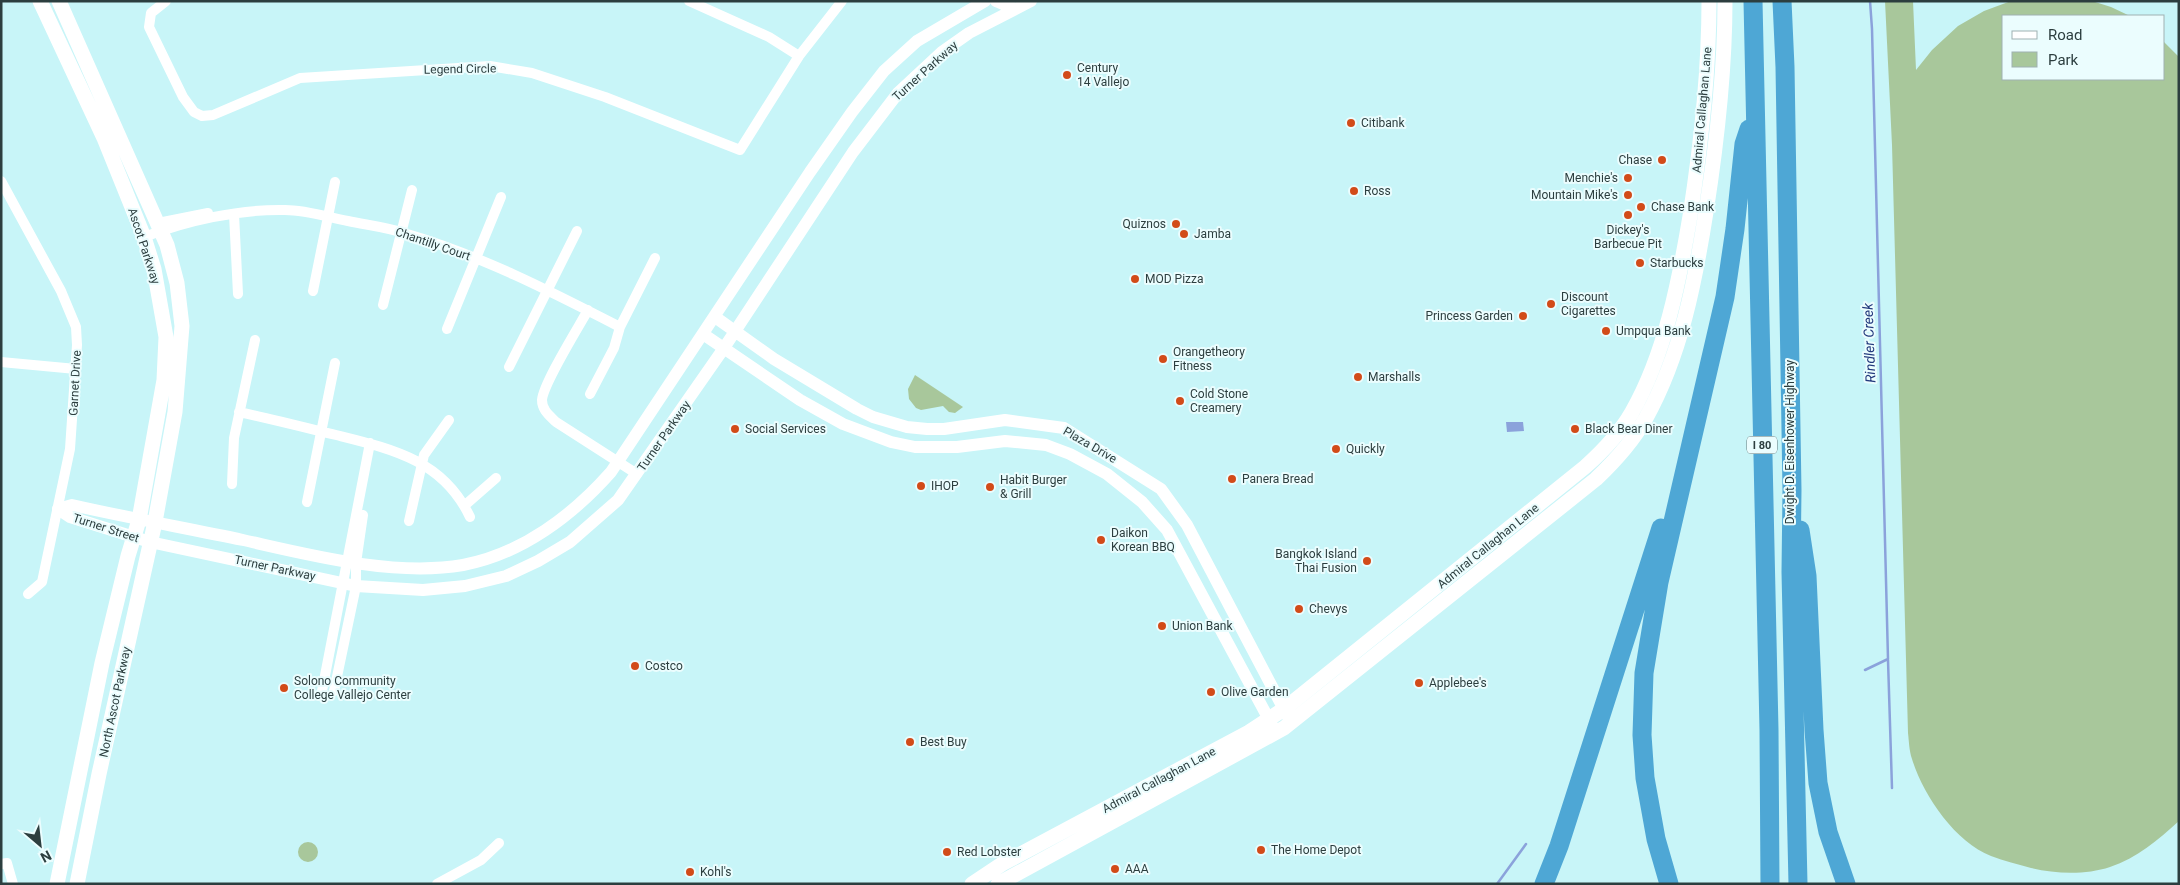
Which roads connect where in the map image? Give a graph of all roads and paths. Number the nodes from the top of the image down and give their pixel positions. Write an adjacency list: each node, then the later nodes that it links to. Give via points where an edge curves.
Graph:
1 (40, 1): 25 (main road, Ascot Parkway, via 104,138)
2 (59, 1): 22 (main road, Ascot Parkway)
3 (166, 1): 14 (street, Legend Circle, via 151,13 149,27 183,97 194,112 202,116 212,116 300,78 490,66 532,73 605,97 740,150)
4 (689, 1): 14 (street, via 768,37)
5 (842, 1): 14 (street, Legend Circle)
6 (985, 1): 33 (street, Turner Parkway, via 917,41 884,72 810,172)
7 (996, 1): 8 (street, via 1003,4)
8 (1009, 1)
9 (1031, 1): 36 (street, Turner Parkway, via 969,33 942,52 898,93 853,152)
10 (1709, 1): 73 (main road, Admiral Callaghan Lane, via 1703,125 1681,269 1652,366 1626,421 1608,445 1585,467)
11 (1725, 1): 75 (main road, Admiral Callaghan Lane, via 1719,127 1696,272 1667,372 1643,424 1620,455 1596,479)
12 (1753, 1): 15 (highway, I 80)
13 (1782, 1): 55 (highway, Dwight D. Eisenhower Highway / I 80)
14 (799, 56)
15 (1755, 108): 47 (highway, via 1744,144 1725,297); 87 (highway, I 80)
16 (1, 181): 43 (street, Garnet Drive, via 71,311 77,336)
17 (335, 182): 21 (street)
18 (412, 190): 24 (street)
19 (501, 197): 26 (street)
20 (234, 214): 21 (street, Chantilly Court, via 285,210); 22 (street, Chantilly Court, via 199,217); 30 (street)
21 (326, 216): 24 (street, Chantilly Court); 29 (street)
22 (159, 227): 25 (street, Chantilly Court); 61 (main road, Ascot Parkway, via 177,283 182,326 175,412)
23 (577, 231): 28 (street)
24 (402, 232): 26 (street, Chantilly Court); 31 (street)
25 (144, 238): 60 (main road, Ascot Parkway, via 154,269 166,337 164,380)
26 (476, 258): 28 (street, Chantilly Court); 35 (street)
27 (655, 258): 34 (street)
28 (547, 289): 32 (street, Chantilly Court); 42 (street)
29 (313, 291)
30 (238, 294)
31 (383, 304)
32 (588, 310): 34 (street, Chantilly Court); 50 (street, via 544,389 543,405 556,422)
33 (715, 317): 36 (street, Plaza Drive); 37 (street, Turner Parkway)
34 (620, 327): 44 (street, via 614,348)
35 (447, 329)
36 (735, 331): 39 (street, Turner Parkway); 73 (street, Plaza Drive, via 774,359 874,417 908,426 944,430 1006,420 1064,428 1154,484 1187,525)
37 (703, 334): 39 (street, Plaza Drive); 50 (street, Turner Parkway)
38 (254, 340): 45 (street)
39 (724, 348): 52 (street, Turner Parkway); 74 (street, Plaza Drive, via 837,421 891,442 915,447 957,447 1005,441 1046,445 1107,474 1142,502 1167,530)
40 (1, 362): 43 (street)
41 (335, 363): 48 (street)
42 (509, 367)
43 (76, 369): 58 (street, Garnet Drive, via 70,449)
44 (590, 394)
45 (239, 412): 48 (street); 54 (street)
46 (449, 420): 51 (street, via 424,455)
47 (1696, 420): 85 (highway); 86 (highway, via 1659,582 1642,694 1647,792)
48 (321, 431): 49 (street); 56 (street)
49 (374, 444): 51 (street); 65 (street)
50 (618, 462): 52 (street); 65 (street, Turner Parkway, via 590,496 571,512 540,534 493,556 463,565 426,567)
51 (422, 463): 57 (street, via 451,487); 62 (street)
52 (637, 474): 67 (street, Turner Parkway, via 618,500 570,542 506,576 465,586 423,590)
53 (496, 478): 57 (street)
54 (232, 484)
55 (1792, 490): 88 (highway, Dwight D. Eisenhower Highway / I 80); 89 (highway, via 1807,576 1819,790 1828,832)
56 (307, 502)
57 (464, 506): 59 (street)
58 (58, 508): 60 (street, Turner Street, via 72,505); 63 (street, Turner Street, via 70,517); 68 (street, Garnet Drive, via 42,582)
59 (470, 517)
60 (139, 520): 61 (street, Turner Parkway); 63 (main road, Ascot Parkway)
61 (155, 522): 64 (main road, North Ascot Parkway); 65 (street, Turner Parkway)
62 (409, 522)
63 (133, 536): 64 (street, Turner Street); 69 (main road, North Ascot Parkway)
64 (150, 542): 66 (street, Turner Parkway); 72 (main road, North Ascot Parkway)
65 (351, 562): 66 (street); 67 (street)
66 (342, 583): 67 (street, Turner Parkway); 70 (street)
67 (356, 586): 71 (street)
68 (28, 594)
69 (113, 620): 72 (main road, via 117,639 109,685); 80 (main road, North Ascot Parkway)
70 (322, 691)
71 (334, 691)
72 (117, 694): 81 (main road, North Ascot Parkway)
73 (1284, 709): 74 (main road, Admiral Callaghan Lane); 75 (street, Plaza Drive)
74 (1269, 719): 76 (street, Plaza Drive); 83 (main road, Admiral Callaghan Lane, via 1002,864)
75 (1291, 723): 76 (main road, Admiral Callaghan Lane)
76 (1276, 733): 84 (main road, Admiral Callaghan Lane)
77 (499, 843): 82 (street, via 481,860)
78 (1, 864): 79 (street, via 7,863)
79 (13, 884)
80 (57, 884)
81 (77, 884)
82 (437, 884)
83 (972, 884)
84 (998, 884)
85 (1544, 884)
86 (1669, 884)
87 (1770, 884)
88 (1798, 884)
89 (1846, 884)

